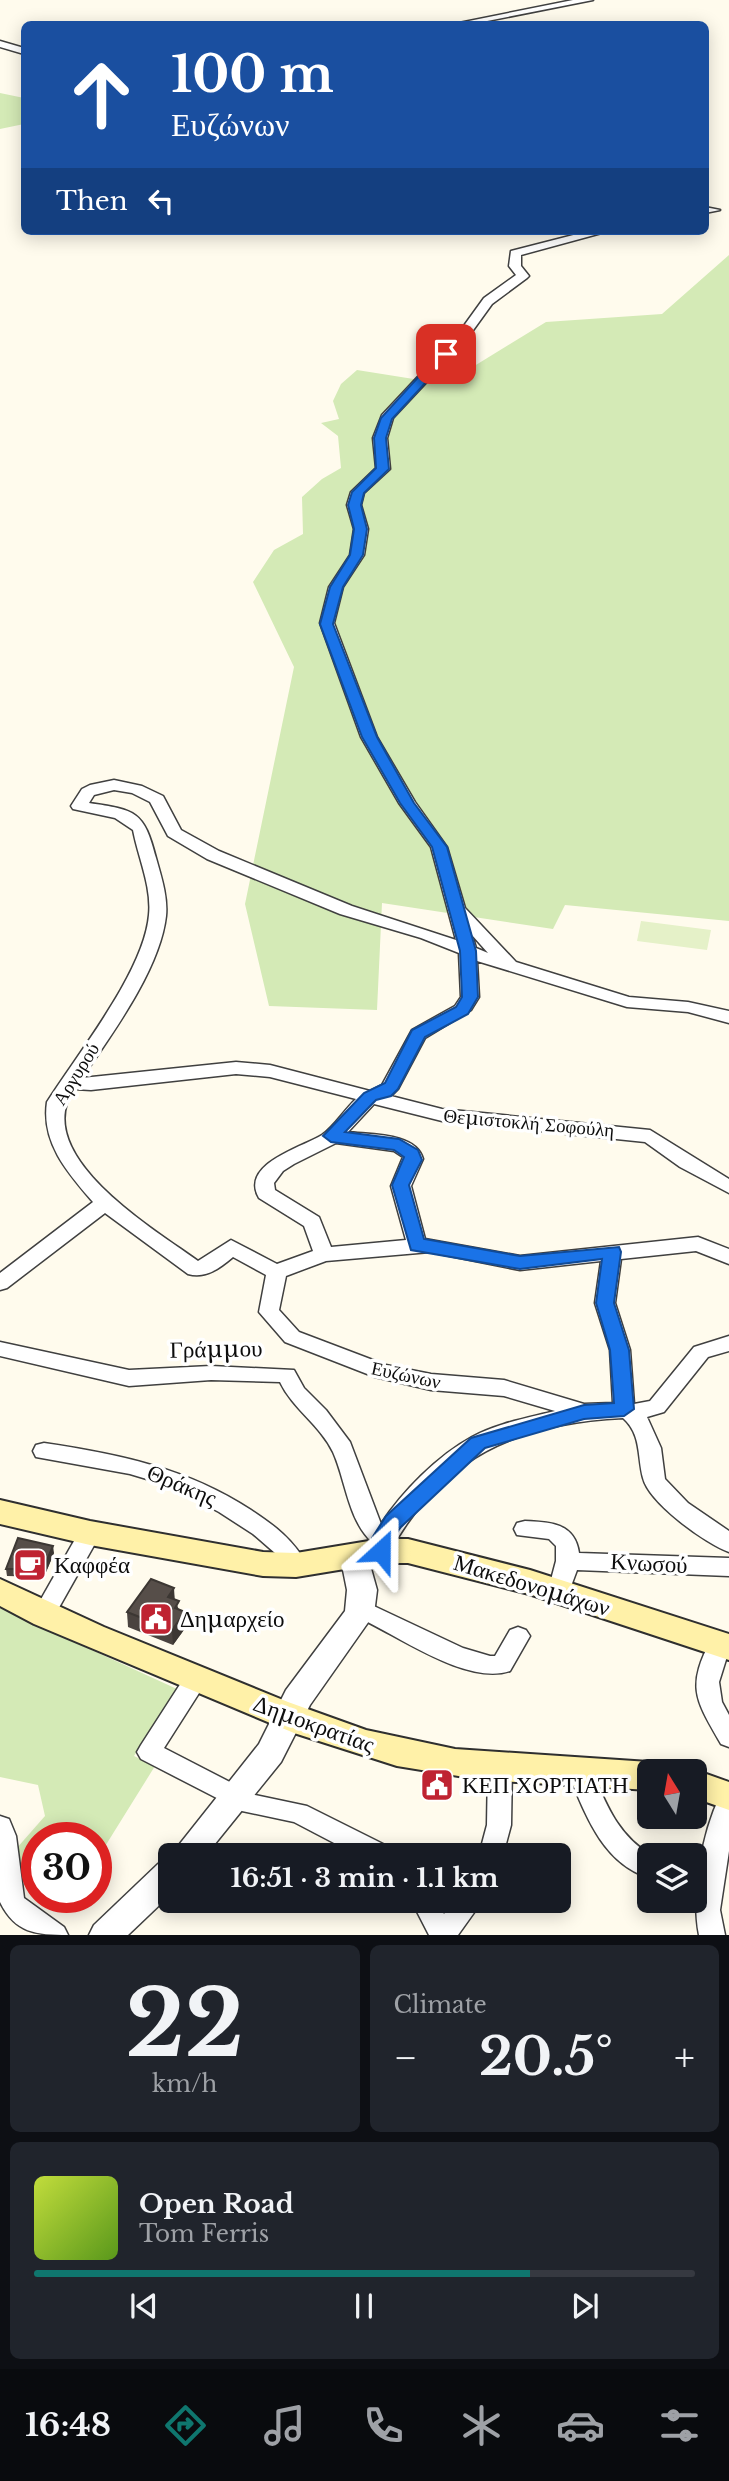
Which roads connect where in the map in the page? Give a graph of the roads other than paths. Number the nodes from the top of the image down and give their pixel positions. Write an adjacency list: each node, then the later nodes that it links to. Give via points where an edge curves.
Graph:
1 (588, 0): 2 (street)
2 (474, 21)
3 (0, 44): 4 (street)
4 (21, 50)
5 (585, 235): 6 (street, via 515,253 515,265 523,276 488,301 462,337 387,418 380,438 383,469 358,492 354,505 361,529 357,555 337,587 327,624 369,737 439,847)
6 (458, 909): 7 (street); 8 (street)
7 (468, 951): 8 (street); 10 (street, Αργυρού, via 346,909 213,855 174,833 157,799 136,789 96,788 79,806 130,818 141,829 158,915 139,968); 11 (street, via 469,1003 418,1034 392,1086)
8 (510, 966): 9 (street, via 627,1002 688,1007)
9 (729, 1017)
10 (69, 1083): 11 (street, Θεμιστοκλή Σοφούλη, via 242,1068 278,1072); 14 (street, Αργυρού, via 53,1112 62,1147)
11 (370, 1097): 12 (street); 13 (street, Θεμιστοκλή Σοφούλη, via 457,1118 650,1136)
12 (331, 1136): 15 (street, via 399,1145 412,1154 401,1185); 17 (street, via 279,1165 264,1187 269,1196 312,1222)
13 (729, 1186)
14 (104, 1203): 19 (street, via 195,1269 209,1266 231,1247); 20 (street)
15 (417, 1246): 16 (street, via 520,1263); 17 (street)
16 (612, 1252): 18 (street, via 698,1244); 23 (street, via 605,1303 620,1350)
17 (324, 1254): 19 (street)
18 (729, 1257)
19 (276, 1272): 24 (street, Ευζώνων, via 269,1312 283,1330 306,1343 396,1375 505,1388)
20 (0, 1283)
21 (729, 1343): 23 (street, Ευζώνων, via 701,1352 657,1407)
22 (0, 1349): 30 (street, Γράμμου, via 119,1377 287,1375 341,1448 369,1524)
23 (627, 1410): 24 (street, Ευζώνων); 29 (street, via 642,1426 655,1484)
24 (584, 1412): 30 (street, via 478,1443 411,1504)
25 (44, 1451): 32 (street, Θράκης, via 140,1466 180,1479 218,1498 276,1539)
26 (0, 1512): 28 (main road, Μακεδονομάχων)
27 (525, 1529): 31 (street, via 559,1535)
28 (90, 1533): 32 (main road, Μακεδονομάχων, via 244,1561); 37 (street)
29 (729, 1543)
30 (373, 1548): 32 (main road, Μακεδονομάχων); 35 (main road, Μακεδονομάχων, via 432,1556); 36 (street)
31 (568, 1561): 33 (street, Κνωσού); 35 (street)
32 (296, 1565)
33 (729, 1567)
34 (0, 1591): 37 (main road, Δημοκρατίας)
35 (559, 1591): 39 (main road, Μακεδονομάχων)
36 (362, 1609): 38 (street, via 444,1650 490,1666 502,1664); 41 (street, via 297,1699)
37 (44, 1614): 40 (main road, Δημοκρατίας)
38 (518, 1636)
39 (724, 1646): 42 (street, via 708,1670 705,1685 707,1698)
40 (196, 1679): 41 (main road, Δημοκρατίας); 48 (street, via 149,1752)
41 (290, 1717): 43 (main road, Δημοκρατίας, via 405,1755); 48 (street)
42 (729, 1737)
43 (500, 1767): 44 (main road, Δημοκρατίας); 53 (street)
44 (579, 1770): 45 (main road, Δημοκρατίας); 54 (street, via 607,1834)
45 (637, 1775)
46 (707, 1788): 47 (main road)
47 (729, 1796)
48 (237, 1797): 51 (street); 52 (street, via 298,1813)
49 (729, 1803): 55 (street)
50 (0, 1826): 60 (street, via 8,1854 9,1897 18,1909)
51 (197, 1843)
52 (357, 1843)
53 (494, 1843)
54 (637, 1860)
55 (707, 1873)
56 (158, 1885): 61 (street)
57 (430, 1913): 62 (street)
58 (460, 1913): 62 (street)
59 (706, 1913): 63 (street)
60 (55, 1935)
61 (106, 1935)
62 (442, 1935)
63 (712, 1935)

